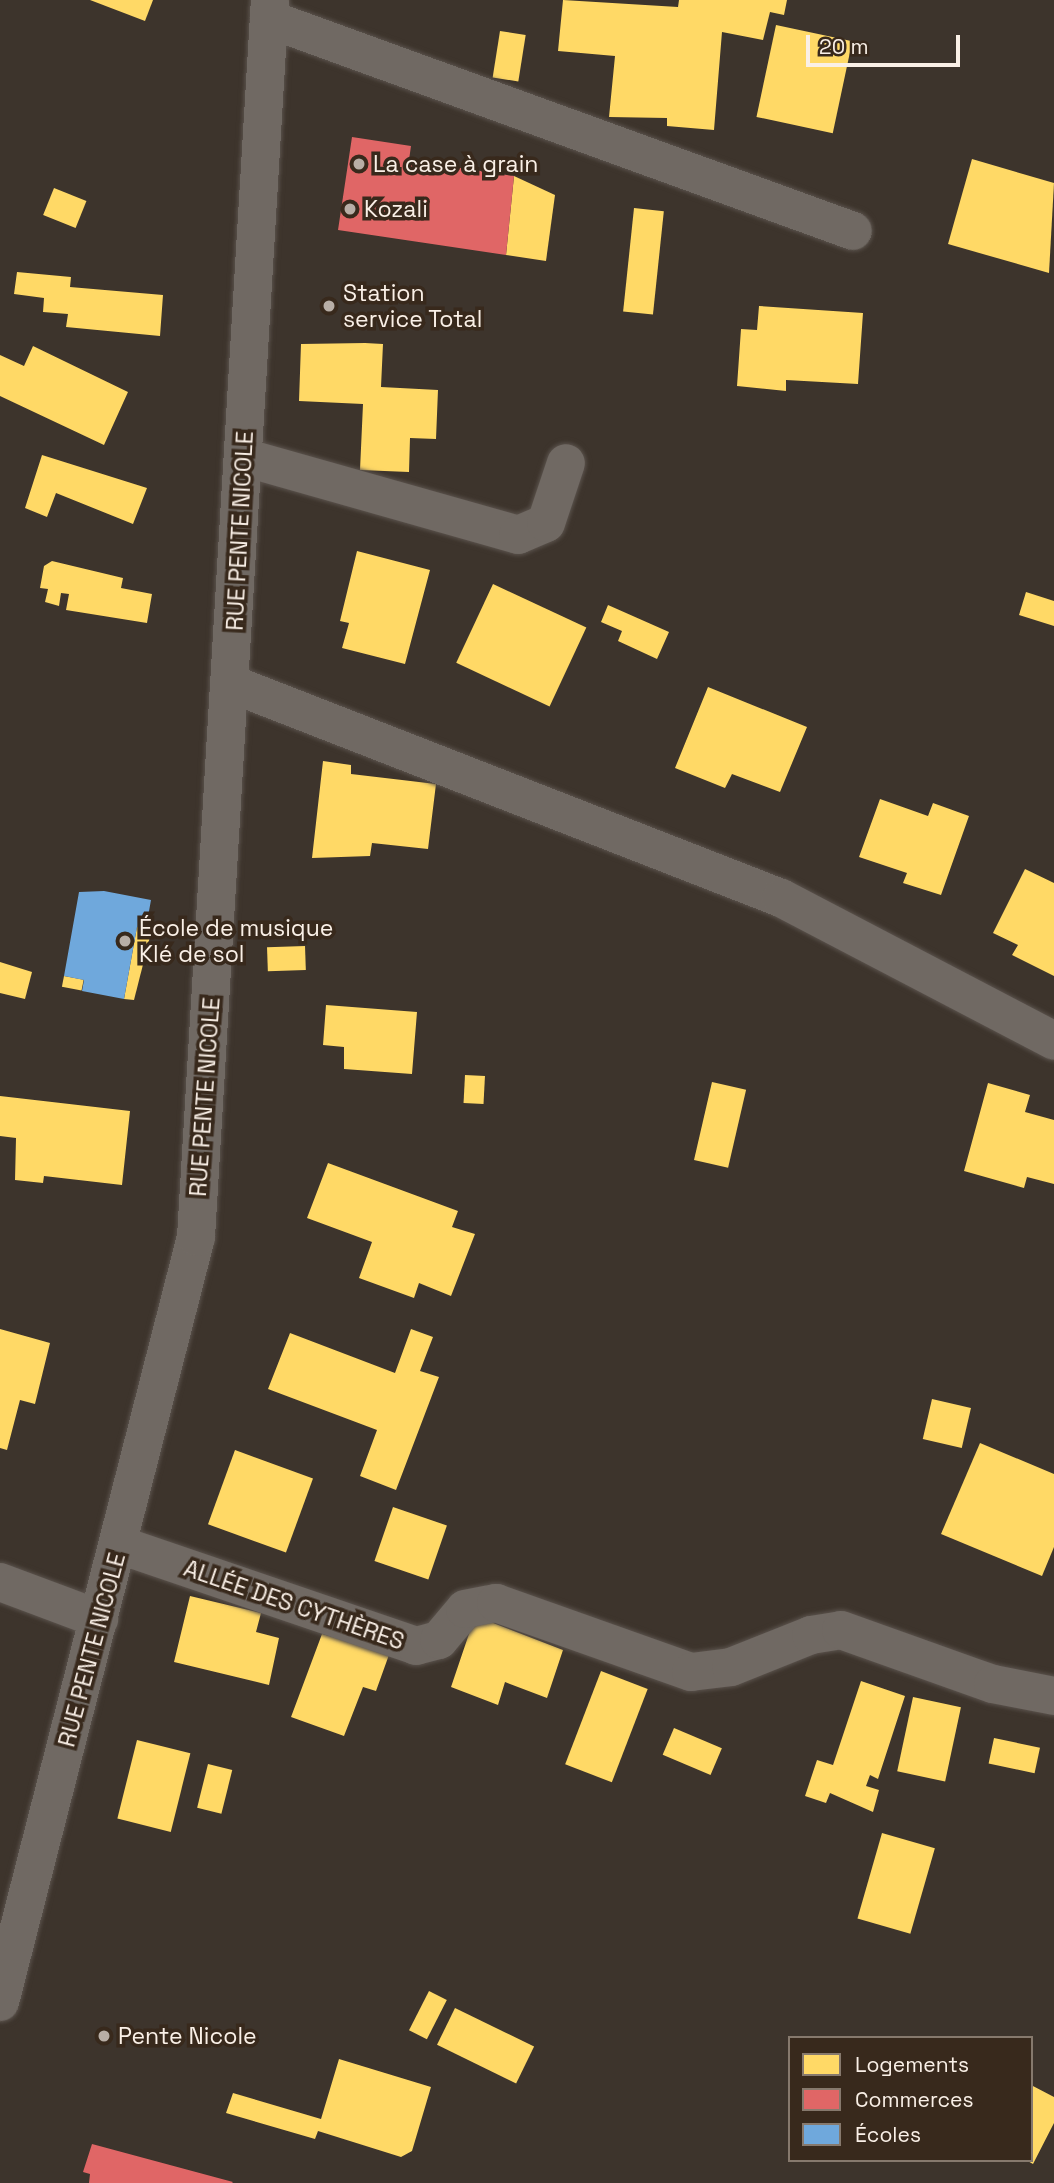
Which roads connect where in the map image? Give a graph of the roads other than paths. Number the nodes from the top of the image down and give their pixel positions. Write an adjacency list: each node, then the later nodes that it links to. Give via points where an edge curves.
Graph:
1 (270, 9): 2 (street); 3 (street, RUE PENTE NICOLE)
2 (853, 231)
3 (243, 457): 4 (street, via 518,535 547,523); 5 (street, RUE PENTE NICOLE)
4 (566, 463)
5 (232, 684): 6 (street, via 782,898); 7 (street, RUE PENTE NICOLE, via 196,1237)
6 (1054, 1041)
7 (120, 1545): 9 (street, RUE PENTE NICOLE); 10 (street, ALLÉE DES CYTHÈRES, via 416,1646 439,1640 465,1609 496,1602 691,1672 731,1667 811,1635 841,1630 993,1684)
8 (0, 1582): 9 (street)
9 (99, 1619): 11 (street, RUE PENTE NICOLE)
10 (1054, 1696)
11 (0, 2002)

